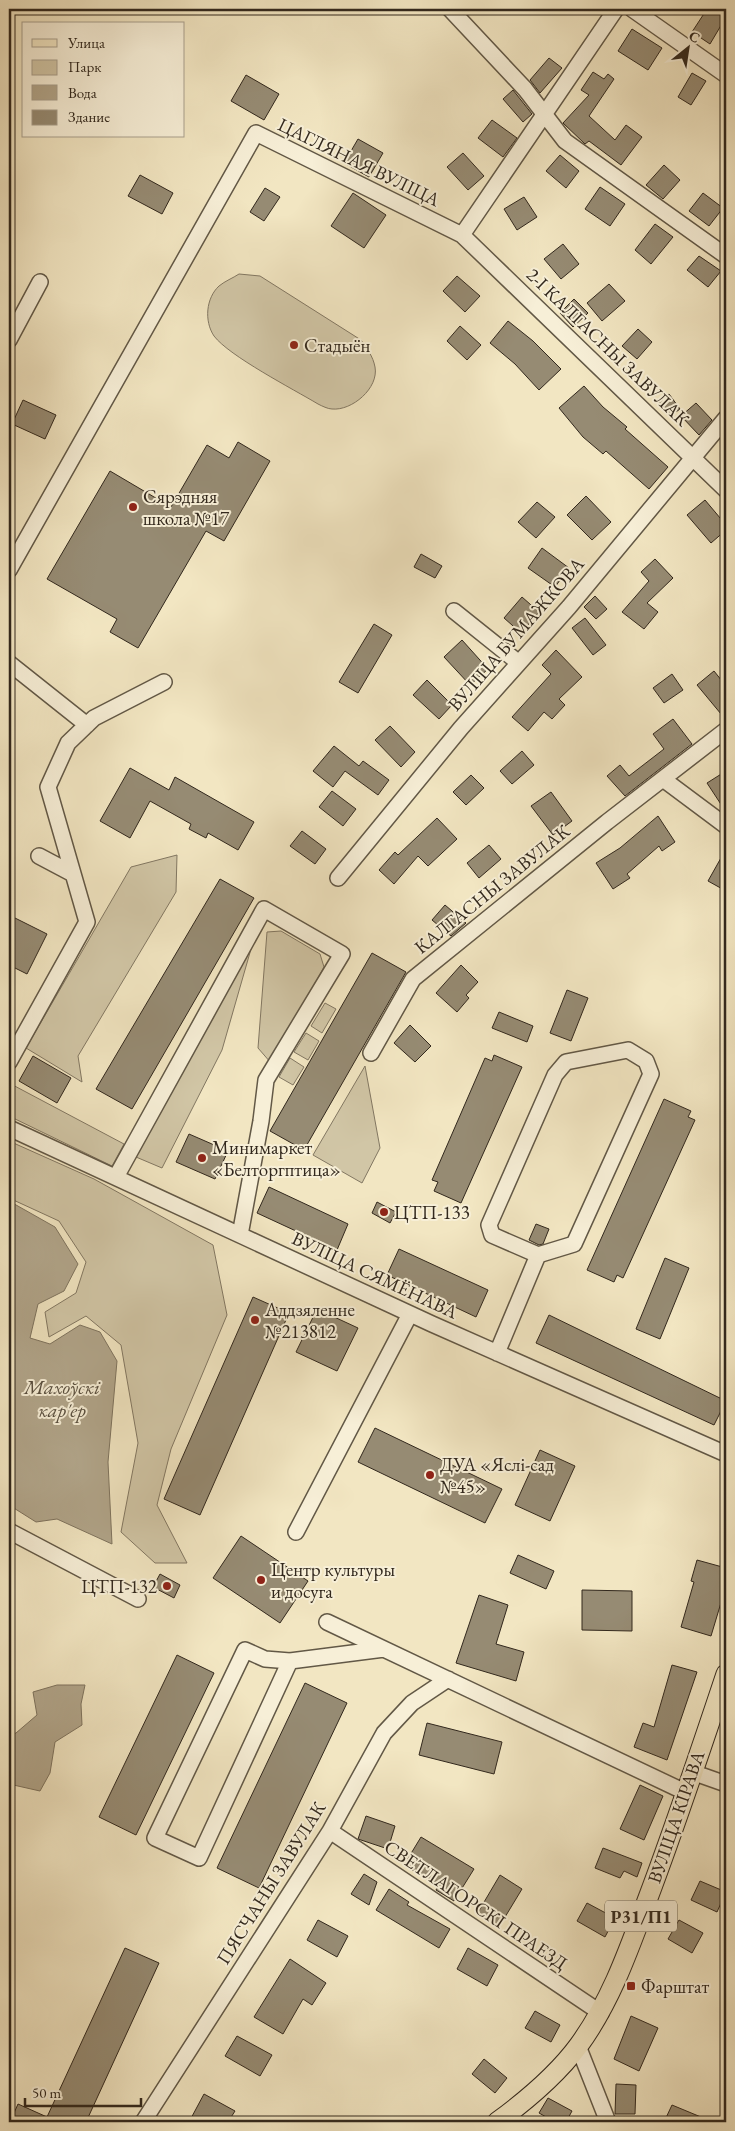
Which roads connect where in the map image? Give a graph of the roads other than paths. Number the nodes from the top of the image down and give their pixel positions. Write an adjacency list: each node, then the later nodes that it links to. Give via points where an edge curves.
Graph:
1 (450, 9): 5 (street, via 525,89)
2 (616, 9): 5 (street)
3 (632, 9): 4 (street)
4 (726, 75)
5 (544, 116): 6 (street); 7 (street, via 565,141)
6 (462, 235): 11 (street, 2-І КАЛГАСНЫ ЗАВУЛАК); 13 (street, ЦАГЛЯНАЯ ВУЛІЦА, via 256,134)
7 (726, 256)
8 (40, 282): 9 (street)
9 (9, 340)
10 (726, 418): 11 (street, ВУЛІЦА БУМАЖКОВА)
11 (693, 457): 12 (street, 2-І КАЛГАСНЫ ЗАВУЛАК); 15 (street, ВУЛІЦА БУМАЖКОВА, via 569,608)
12 (726, 490)
13 (9, 570)
14 (454, 611): 15 (street)
15 (519, 662): 24 (street, ВУЛІЦА БУМАЖКОВА)
16 (9, 663): 18 (street)
17 (164, 682): 18 (street, via 94,718)
18 (87, 725): 23 (street, via 68,743 48,787)
19 (726, 730): 20 (street, КАЛГАСНЫ ЗАВУЛАК)
20 (663, 779): 21 (street); 25 (street, КАЛГАСНЫ ЗАВУЛАК, via 413,979)
21 (726, 826)
22 (39, 856): 23 (street)
23 (73, 874): 26 (street, via 87,922)
24 (338, 878)
25 (371, 1053)
26 (9, 1062)
27 (9, 1128): 28 (street, ВУЛІЦА СЯМЁНАВА)
28 (116, 1177): 29 (street, ВУЛІЦА СЯМЁНАВА); 29 (street, via 264,908 342,954 266,1080 262,1121)
29 (240, 1235): 31 (street, ВУЛІЦА СЯМЁНАВА)
30 (538, 1255): 30 (street, via 492,1235 488,1225 555,1075 566,1062 628,1050 646,1061 651,1074 574,1244); 32 (street)
31 (410, 1314): 32 (street, ВУЛІЦА СЯМЁНАВА); 35 (street)
32 (496, 1353): 33 (street, ВУЛІЦА СЯМЁНАВА)
33 (726, 1454)
34 (9, 1531): 36 (street)
35 (296, 1532)
36 (138, 1599)
37 (327, 1622): 38 (street)
38 (384, 1649): 39 (street); 41 (street)
39 (290, 1661): 39 (street, via 199,1858 156,1838 245,1650 265,1659)
40 (726, 1674): 42 (main road, ВУЛІЦА КІРАВА / Р31/П1)
41 (448, 1679): 44 (street); 45 (street, ПЯСЧАНЫ ЗАВУЛАК, via 412,1703 384,1733)
42 (692, 1772): 43 (street); 44 (main road, ВУЛІЦА КІРАВА / Р31/П1)
43 (726, 1784)
44 (685, 1792): 46 (main road, ВУЛІЦА КІРАВА / Р31/П1, via 632,1941)
45 (330, 1831): 46 (street, СВЕТЛАГОРСКІ ПРАЕЗД); 48 (street, ПЯСЧАНЫ ЗАВУЛАК)
46 (601, 2013): 47 (main road, ВУЛІЦА КІРАВА / Р31/П1)
47 (578, 2046): 49 (main road, ВУЛІЦА КІРАВА / Р31/П1, via 547,2081); 50 (street)
48 (142, 2122)
49 (497, 2122)
50 (608, 2122)

